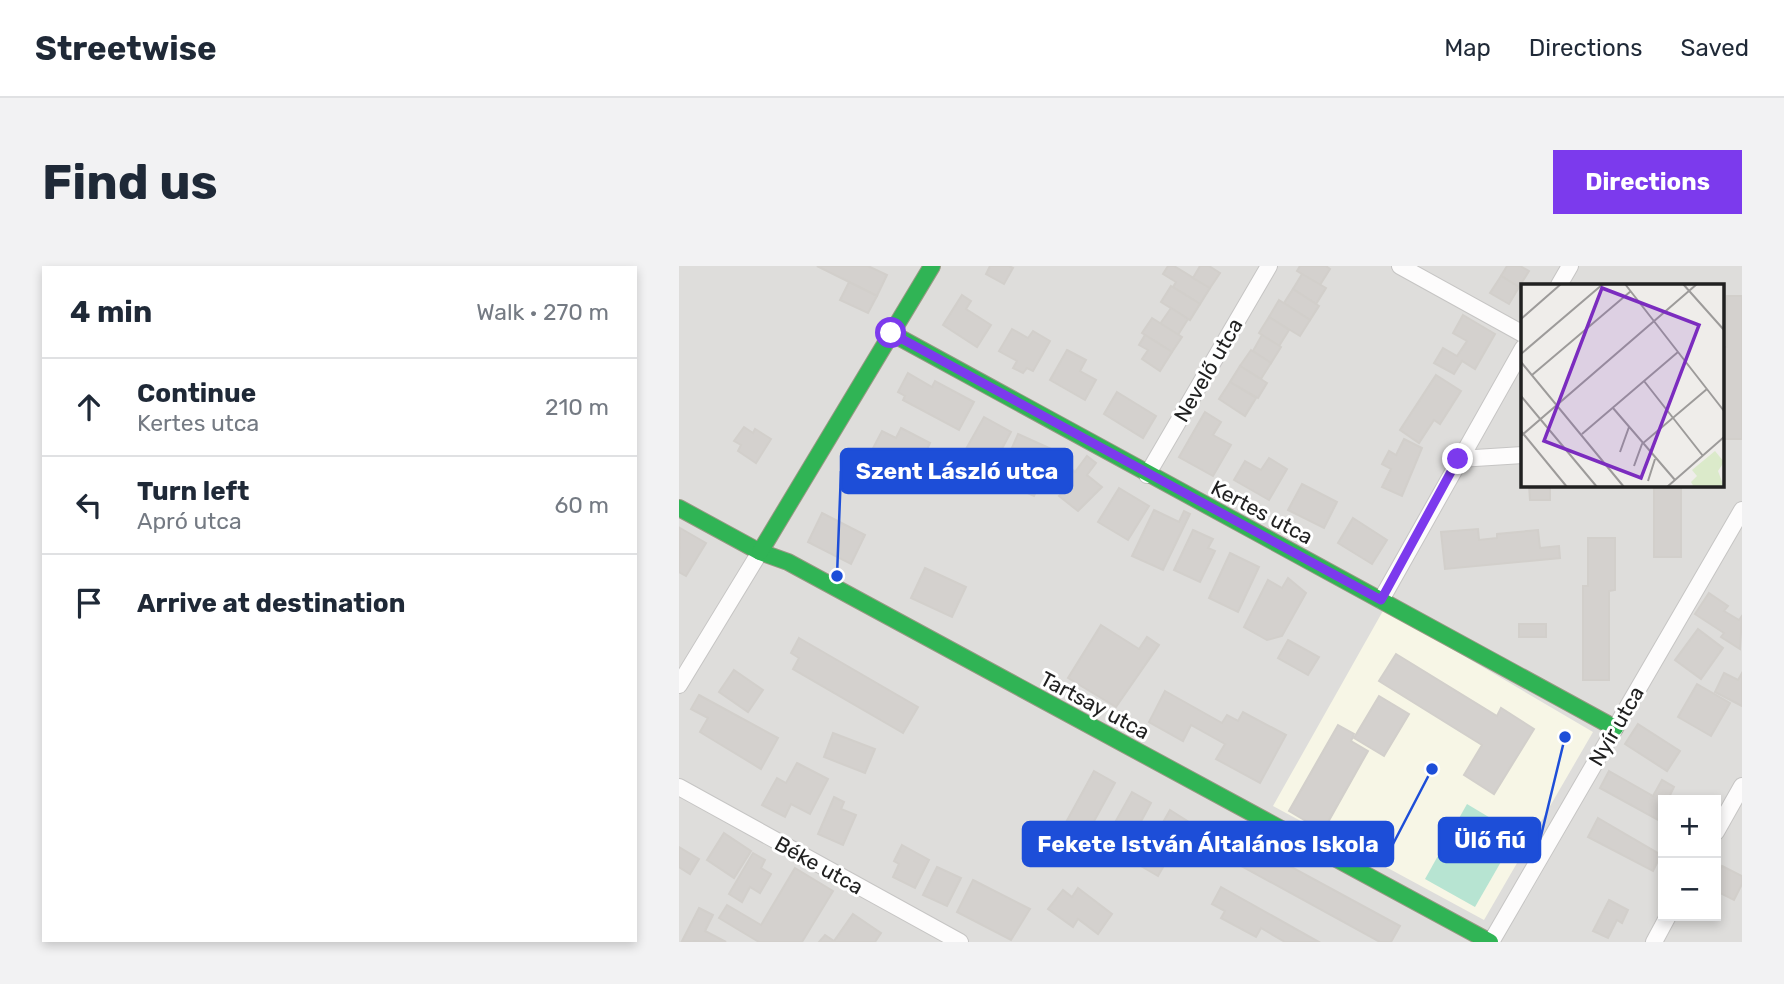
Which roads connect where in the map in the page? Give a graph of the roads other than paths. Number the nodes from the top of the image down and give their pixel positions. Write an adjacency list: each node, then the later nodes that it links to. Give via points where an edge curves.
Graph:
1 (932, 266): 6 (street)
2 (1269, 266): 11 (street, Nevelő utca)
3 (1400, 266): 7 (street)
4 (1570, 266): 5 (street)
5 (1560, 284)
6 (891, 333): 11 (street, Kertes utca); 14 (street)
7 (1521, 333)
8 (1521, 351): 10 (street)
9 (1521, 455): 10 (street)
10 (1458, 459): 15 (street)
11 (1147, 475): 15 (street, Kertes utca)
12 (679, 508): 14 (street, Tartsay utca)
13 (1742, 510): 17 (street, Nyír utca)
14 (760, 552): 16 (street); 23 (street, Tartsay utca, via 788,562)
15 (1381, 600): 17 (street, Kertes utca)
16 (679, 685)
17 (1615, 728): 23 (street, Nyír utca)
18 (1742, 786): 20 (street)
19 (679, 787): 22 (street, Béke utca)
20 (1721, 823)
21 (1665, 921): 24 (street)
22 (960, 942)
23 (1490, 942)
24 (1654, 942)

